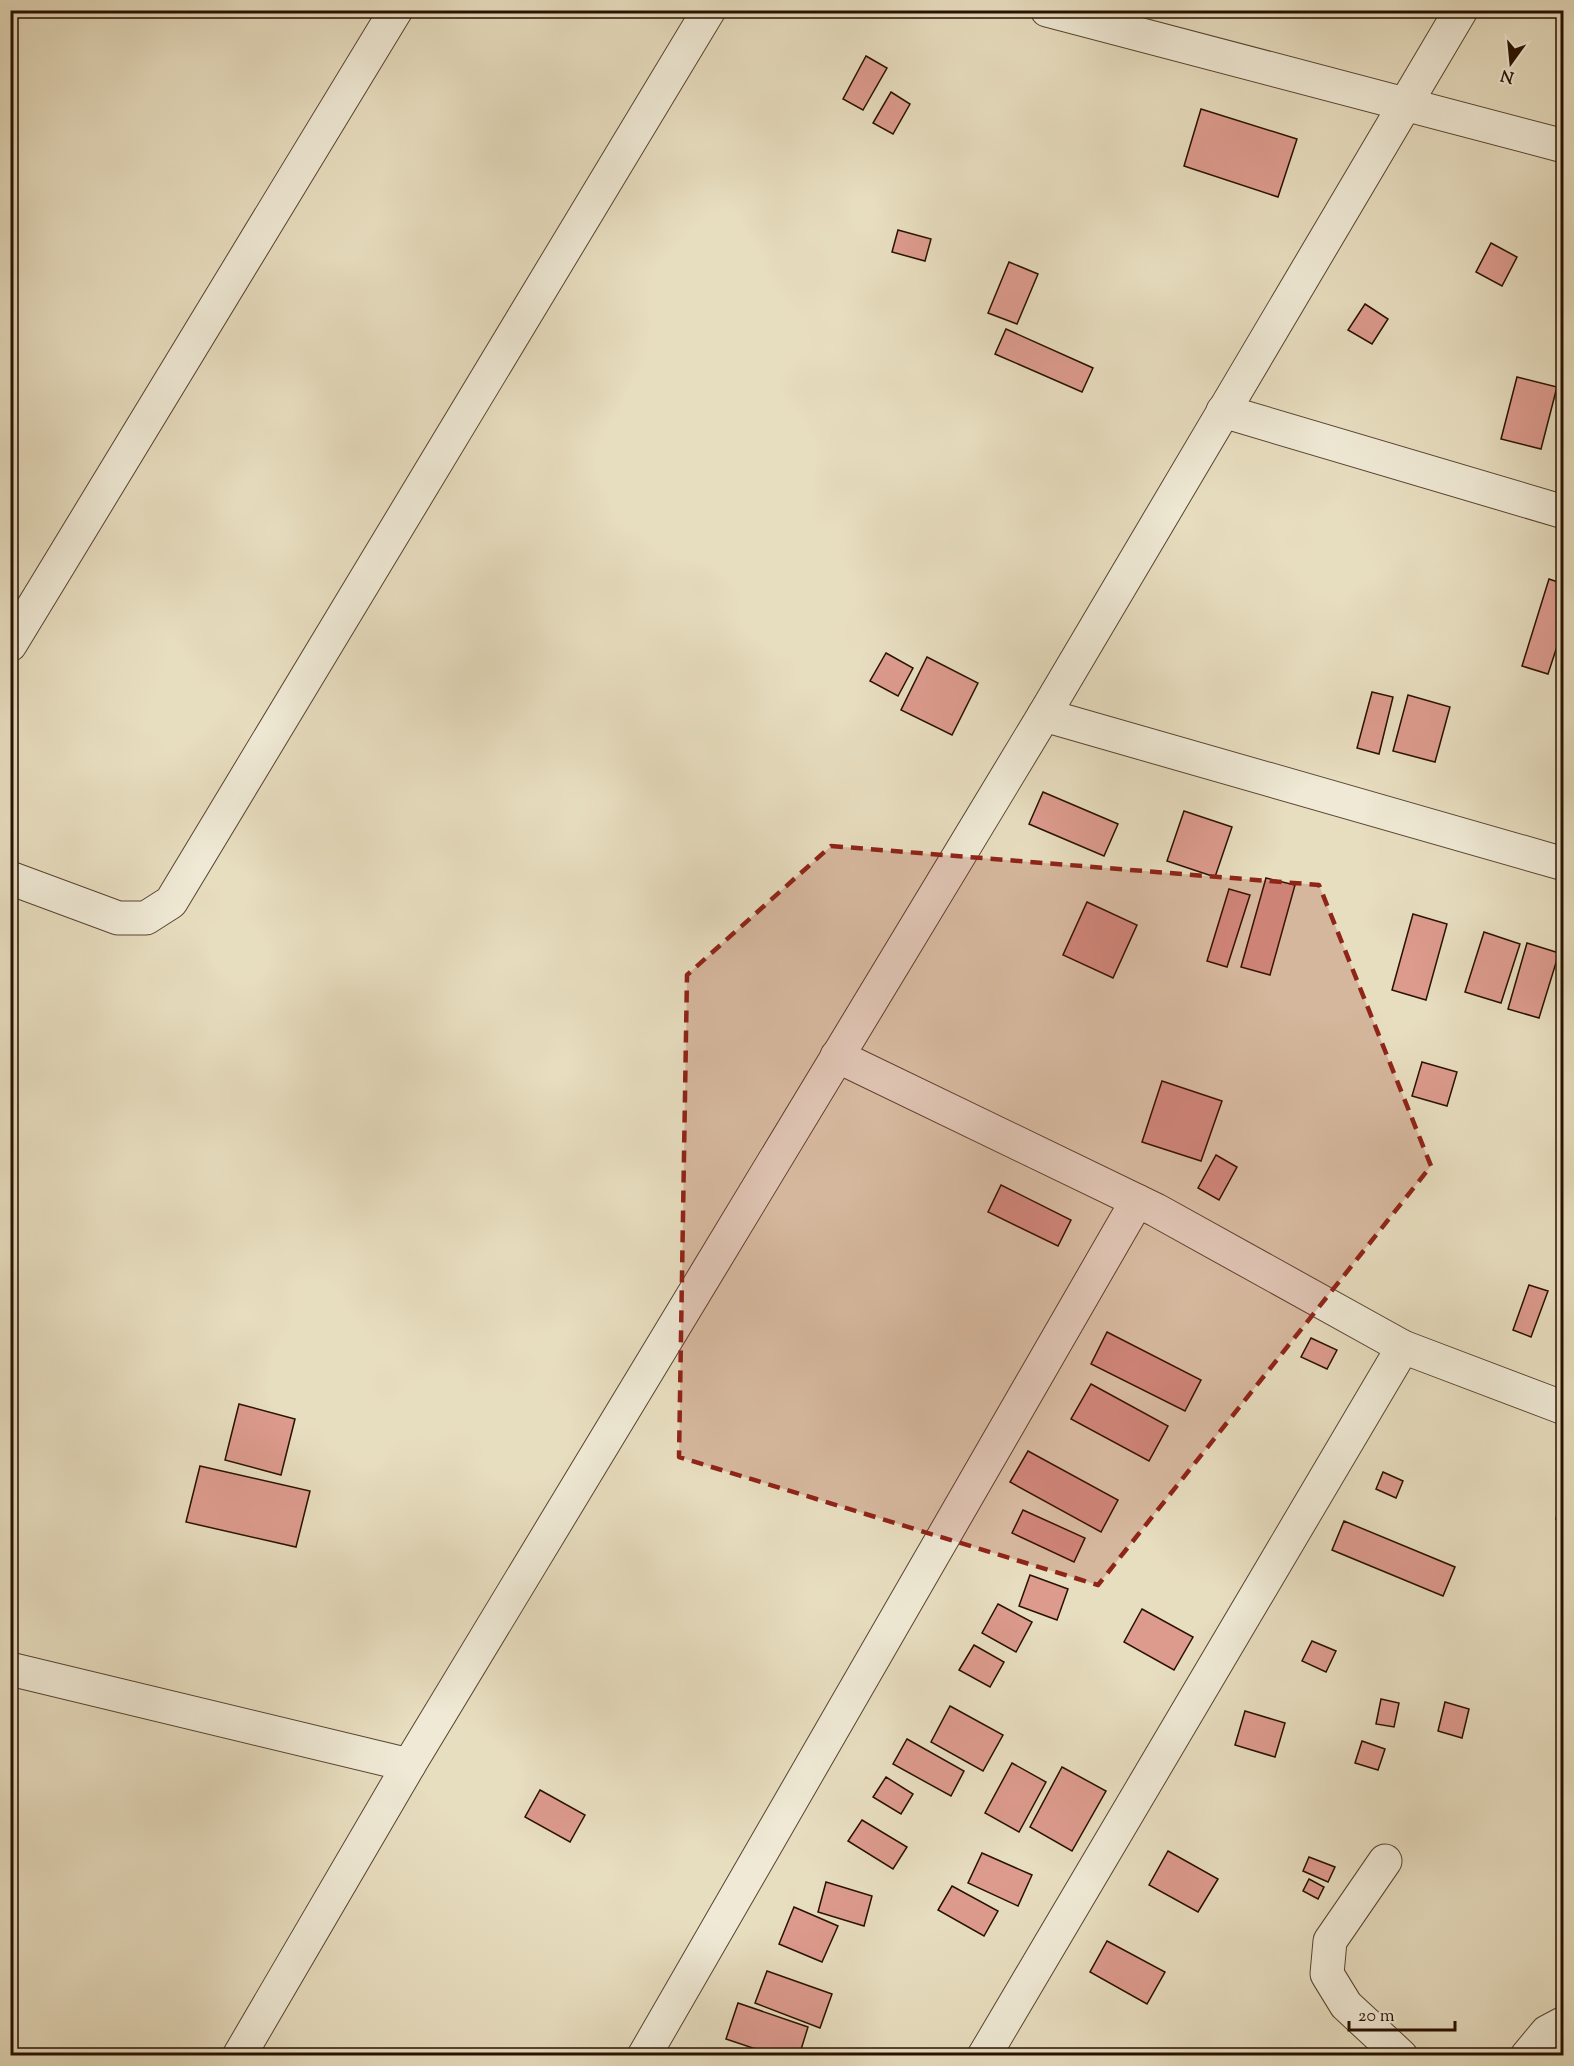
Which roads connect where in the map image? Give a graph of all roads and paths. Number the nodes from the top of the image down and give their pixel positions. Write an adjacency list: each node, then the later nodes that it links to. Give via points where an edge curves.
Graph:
1 (396, 10): 9 (street)
2 (709, 10): 12 (street, via 171,902 146,918 118,918)
3 (1047, 10): 5 (street)
4 (1461, 10): 5 (street)
5 (1405, 102): 6 (street); 7 (street)
6 (1563, 146)
7 (1223, 411): 8 (street); 10 (street)
8 (1563, 512)
9 (10, 645)
10 (1044, 715): 11 (street); 13 (street)
11 (1563, 864)
12 (10, 878)
13 (837, 1056): 14 (street); 18 (street)
14 (1137, 1201): 15 (street); 22 (street)
15 (1403, 1347): 16 (street); 23 (street)
16 (1563, 1408)
17 (10, 1669): 18 (street)
18 (409, 1765): 21 (street)
19 (1385, 1862): 24 (street, via 1330,1941 1327,1974 1346,2005)
20 (1563, 2023): 25 (street, via 1547,2032)
21 (239, 2055)
22 (644, 2055)
23 (984, 2055)
24 (1401, 2055)
25 (1527, 2055)

